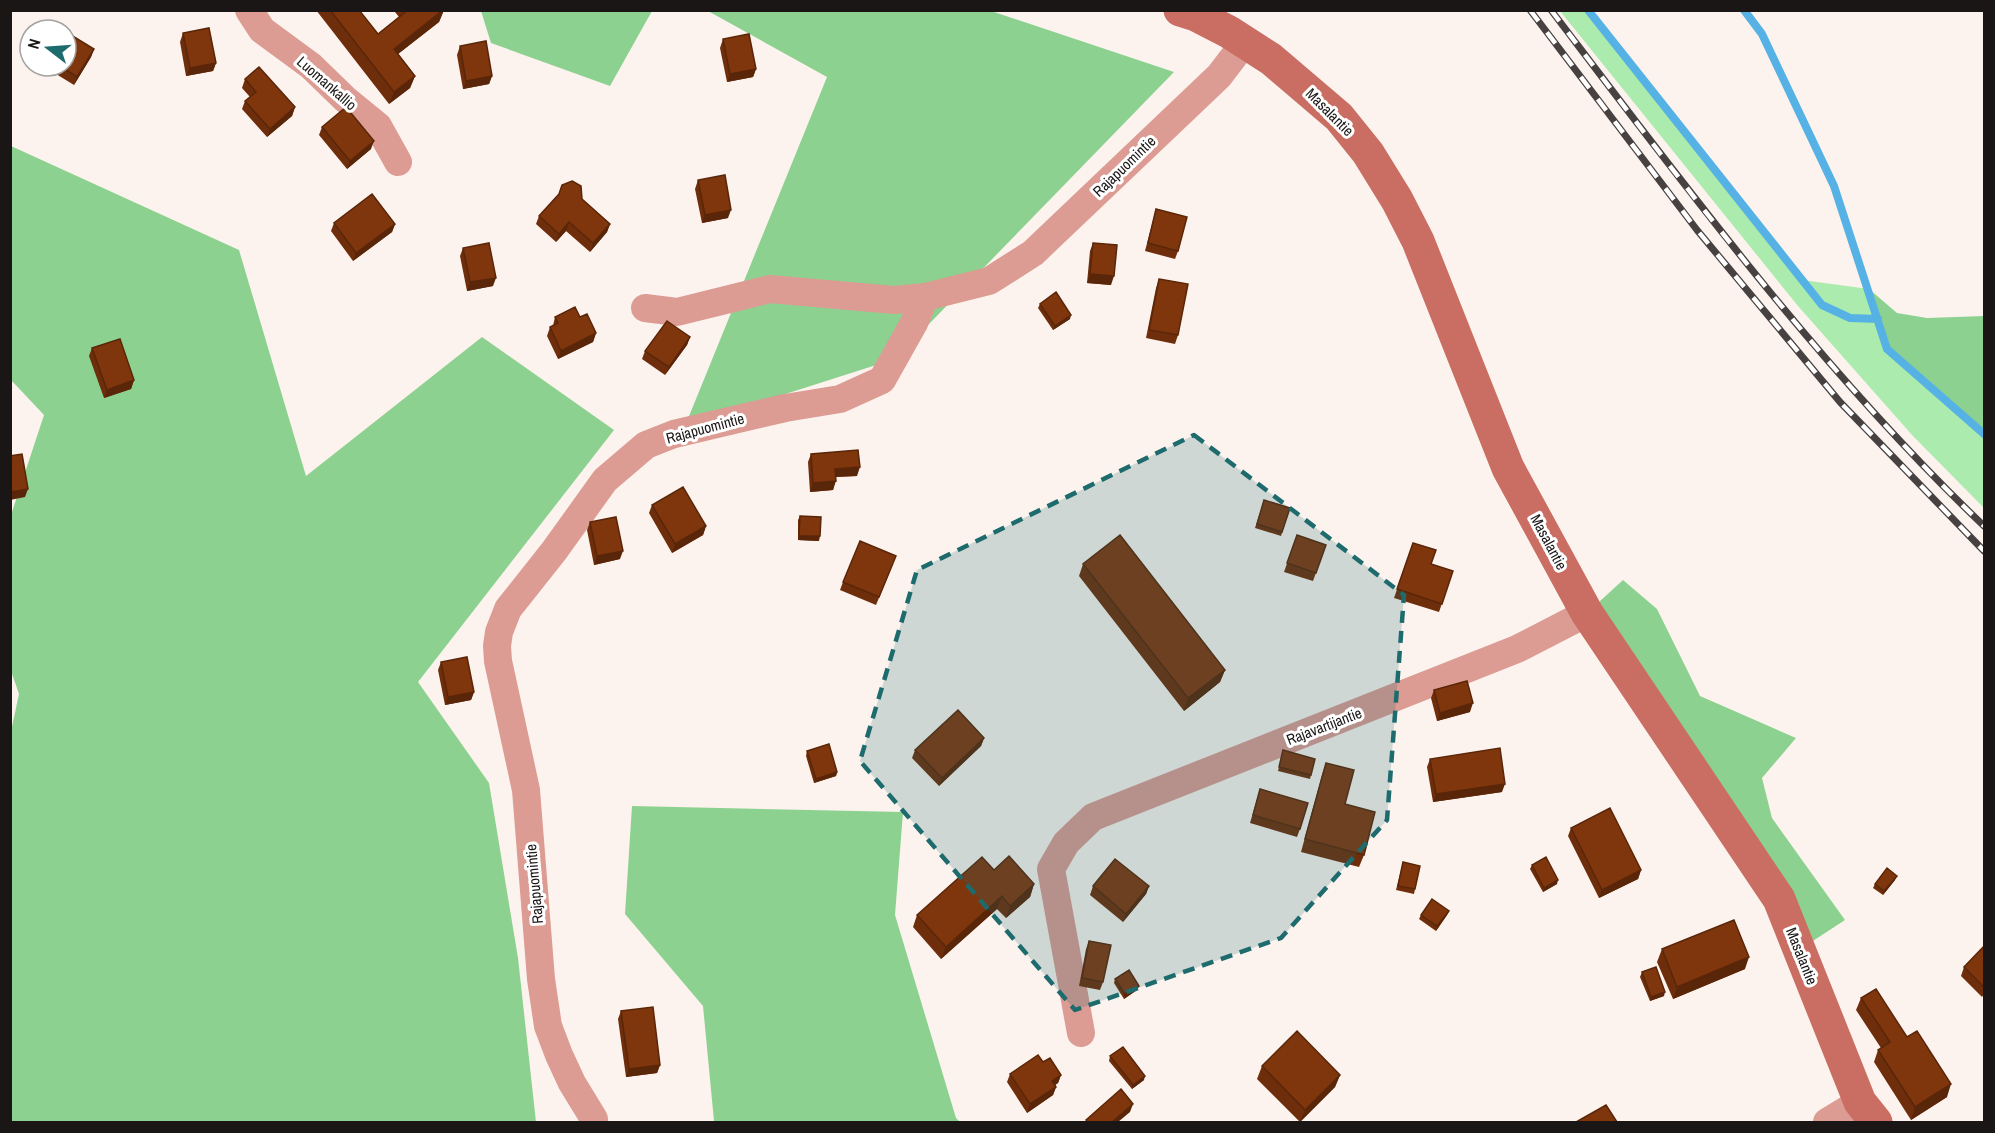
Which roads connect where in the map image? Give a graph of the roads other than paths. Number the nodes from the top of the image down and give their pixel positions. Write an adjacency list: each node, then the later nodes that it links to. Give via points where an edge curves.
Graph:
1 (249, 10): 4 (street, Luomankallio, via 262,30 311,66 378,126)
2 (1192, 12): 3 (street, Masalantie)
3 (1245, 42): 5 (street, Rajapuomintie, via 1219,76 1033,253 989,281); 7 (street, Masalantie, via 1304,85 1339,117 1368,153 1397,200 1418,241 1508,468)
4 (398, 162)
5 (924, 297): 6 (street, via 894,300 770,289 677,312); 10 (street, Rajapuomintie, via 882,380 840,399 674,434 646,445 605,480 502,620 496,646 526,790 548,1026 572,1083)
6 (645, 308)
7 (1587, 613): 8 (street, Rajavartijantie, via 1517,650 1093,817 1066,843 1051,869); 9 (street, Masalantie, via 1779,899)
8 (1081, 1033)
9 (1868, 1112): 11 (street)
10 (594, 1119)
11 (1827, 1122)

